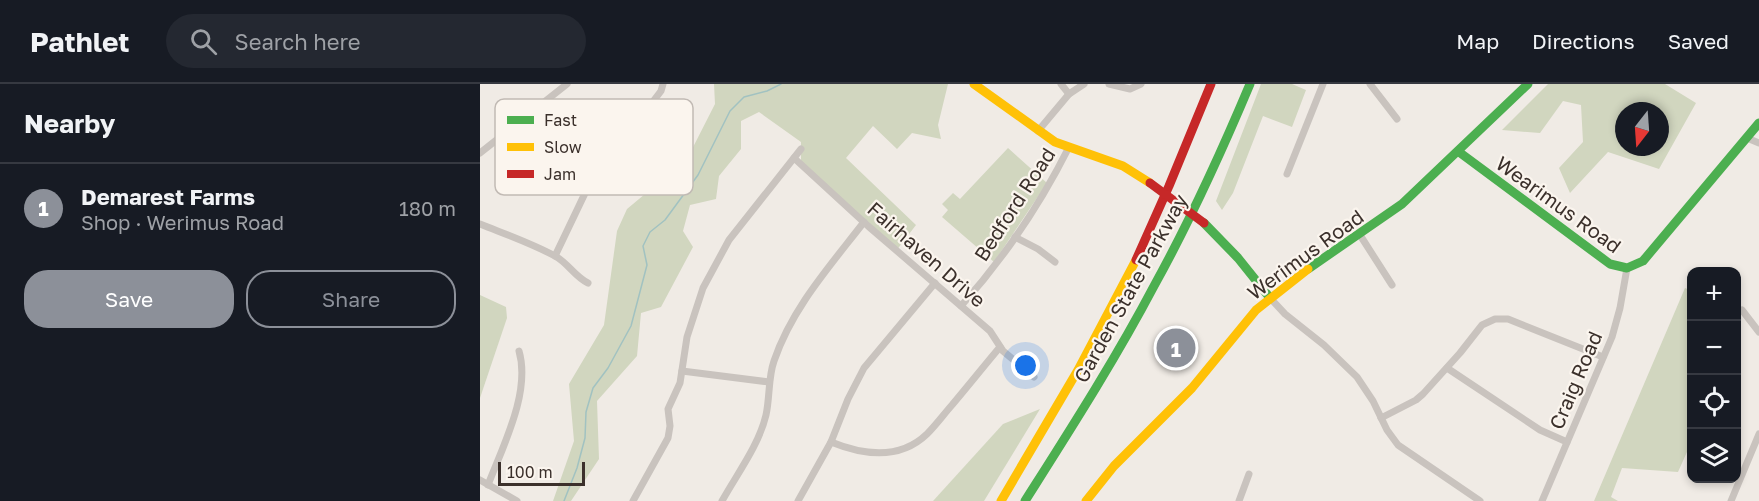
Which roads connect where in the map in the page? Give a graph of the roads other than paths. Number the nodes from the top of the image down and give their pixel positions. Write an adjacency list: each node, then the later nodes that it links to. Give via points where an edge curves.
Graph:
1 (567, 84): 14 (street)
2 (663, 84): 15 (street)
3 (974, 84): 18 (main road)
4 (1061, 84): 13 (street)
5 (1084, 84): 13 (street)
6 (1109, 84): 7 (street, via 1130,89)
7 (1141, 84)
8 (1211, 84): 61 (main road, Garden State Parkway, via 1172,181 1118,296)
9 (1250, 84): 62 (main road, Garden State Parkway, via 1160,275 1098,385)
10 (1323, 84): 27 (street)
11 (1370, 84): 16 (street)
12 (1521, 86): 24 (main road, Werimus Road)
13 (1069, 94): 18 (street)
14 (548, 99)
15 (655, 99)
16 (1397, 119)
17 (1759, 123): 19 (main road, Wearimus Road)
18 (1038, 131): 22 (main road)
19 (1747, 138): 21 (street); 35 (main road, Wearimus Road, via 1643,261)
20 (495, 141): 25 (street)
21 (1759, 143)
22 (1069, 147): 32 (street, Bedford Road, via 1054,178); 39 (main road, bridge, via 1123,165 1204,223)
23 (801, 149): 26 (street)
24 (1459, 152): 31 (main road, Werimus Road, via 1402,204); 35 (main road, Wearimus Road, via 1610,264)
25 (480, 153)
26 (794, 158): 29 (street, Fairhaven Drive); 47 (street, via 729,240 711,270 692,317)
27 (1287, 174)
28 (584, 195): 33 (street)
29 (864, 222): 37 (street, Fairhaven Drive); 49 (street, via 801,305 777,352)
30 (480, 224): 33 (street)
31 (1360, 235): 38 (street); 39 (main road, Werimus Road)
32 (1015, 237): 34 (street); 40 (street, Bedford Road)
33 (555, 256): 36 (street)
34 (1055, 262)
35 (1627, 268): 45 (street, Craig Road, via 1617,321)
36 (588, 283)
37 (935, 284): 40 (street, Fairhaven Drive); 52 (street, via 864,368)
38 (1392, 285)
39 (1270, 298): 50 (street, via 1347,366); 63 (main road, Werimus Road)
40 (961, 306): 43 (street, Fairhaven Drive, via 990,330)
41 (1742, 310): 42 (street)
42 (1759, 332)
43 (1000, 347): 48 (street, Fairhaven Drive); 52 (street, via 928,433 913,444 873,453)
44 (519, 351): 56 (street, via 523,376 520,397)
45 (1603, 357): 46 (street, via 1501,318 1482,325); 53 (street, Craig Road)
46 (1447, 368): 50 (street, via 1416,400); 53 (street, via 1540,430)
47 (682, 371): 49 (street); 58 (street, via 678,391 668,409 668,438)
48 (1034, 377)
49 (769, 382): 59 (street, via 762,426)
50 (1382, 418): 65 (street, via 1392,438 1405,451)
51 (1759, 434): 67 (street)
52 (831, 442): 60 (street)
53 (1567, 442): 66 (street, Craig Road)
54 (1249, 474): 64 (street)
55 (480, 480): 56 (street)
56 (488, 485): 57 (street)
57 (516, 501)
58 (633, 501)
59 (722, 501)
60 (798, 501)
61 (1001, 501)
62 (1025, 501)
63 (1086, 501)
64 (1239, 501)
65 (1480, 501)
66 (1542, 501)
67 (1731, 501)

